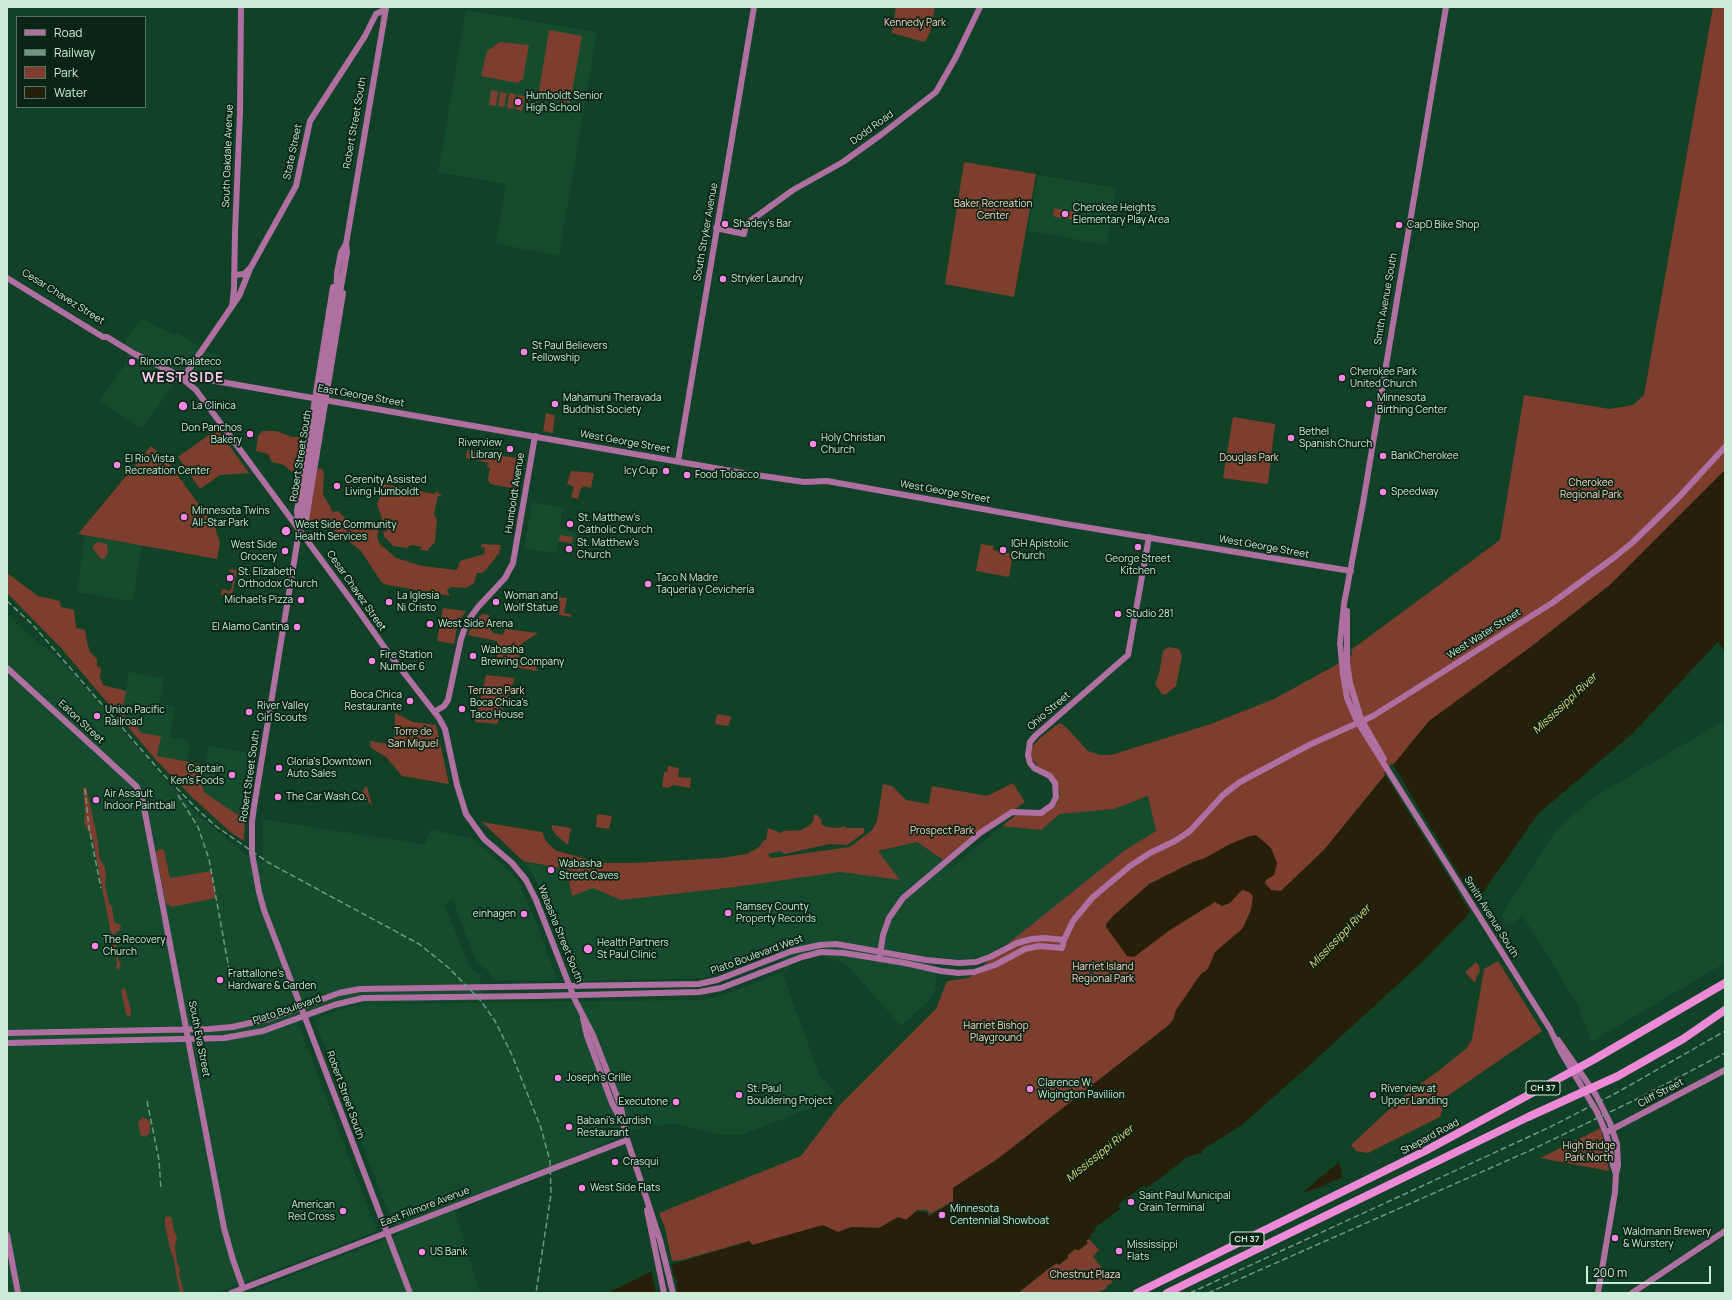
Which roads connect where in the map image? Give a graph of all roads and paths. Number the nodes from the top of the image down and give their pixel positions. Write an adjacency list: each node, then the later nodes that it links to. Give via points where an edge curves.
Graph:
1 (241, 7): 12 (street, South Oakdale Avenue)
2 (754, 7): 8 (street, South Stryker Avenue)
3 (980, 7): 8 (street, Dodd Road, via 936,92 843,162 793,190 746,224 744,234)
4 (1446, 7): 26 (street, Smith Avenue South)
5 (386, 8): 6 (street, Robert Street South); 7 (street, State Street, via 376,14)
6 (383, 23): 7 (street); 10 (street, Robert Street South, via 346,244 341,252)
7 (372, 24): 9 (street, State Street, via 310,121 296,186)
8 (716, 228): 23 (street, South Stryker Avenue)
9 (251, 267): 12 (street, via 244,274); 14 (street, State Street)
10 (340, 273): 19 (street, via 334,282); 20 (street, via 344,284); 24 (street, Robert Street South)
11 (7, 274): 15 (street, Cesar Chavez Street)
12 (234, 275): 14 (street, South Oakdale Avenue)
13 (7, 278): 15 (street, Cesar Chavez Street)
14 (232, 306): 16 (street, State Street)
15 (108, 338): 16 (street, Cesar Chavez Street)
16 (183, 378): 17 (street, East George Street); 18 (street, Cesar Chavez Street)
17 (207, 379): 18 (street, via 200,383); 19 (street, East George Street)
18 (200, 394): 24 (street, Cesar Chavez Street)
19 (315, 398): 20 (street, East George Street); 24 (street, via 297,511)
20 (325, 400): 21 (street, East George Street); 24 (street, via 306,520)
21 (535, 436): 23 (street, West George Street); 28 (street, Humboldt Avenue, via 516,553 507,575 466,624 448,700)
22 (1725, 447): 30 (street, West Water Street, via 1679,497 1616,556 1552,603 1373,716 1309,745 1240,782 1223,795 1190,831 1130,866 1092,898 1073,921)
23 (678, 461): 25 (street, West George Street, via 804,482 827,481)
24 (298, 529): 28 (street, Cesar Chavez Street); 37 (street, Robert Street South, via 252,822 252,853 264,910)
25 (1148, 537): 26 (street, West George Street); 32 (street, Ohio Street, via 1128,655 1030,742 1030,763 1034,768 1050,776 1055,783 1056,797 1052,805 1041,813 1012,812 980,833 897,905 885,926)
26 (1351, 571): 40 (street, Smith Avenue South, via 1340,643 1361,719 1416,814)
27 (7, 668): 29 (street, Eaton Street, via 136,786)
28 (434, 712): 35 (street, Wabasha Street South, via 445,729 466,814 484,838 512,863 526,880)
29 (140, 793): 41 (street, South Eva Street)
30 (1064, 940): 31 (street, West Water Street); 32 (street, Plato Boulevard West, via 1032,939 976,962 942,962)
31 (1062, 948): 33 (street, Plato Boulevard West, via 1039,946 1025,949 995,965 974,972 958,973)
32 (881, 951): 33 (street, Ohio Street); 35 (street, Plato Boulevard West, via 836,944 811,946 699,984)
33 (880, 958): 36 (street, Plato Boulevard West, via 821,952 721,988 698,992)
34 (1725, 984): 60 (highway, Shepard Road / CH 37, via 1600,1057 1426,1151)
35 (569, 985): 36 (street, Wabasha Street South); 37 (street, Plato Boulevard, via 352,990)
36 (574, 996): 39 (street, Plato Boulevard, via 363,998); 48 (street, Wabasha Street South, via 612,1082 621,1107)
37 (301, 1007): 39 (street, Robert Street South); 41 (street, Plato Boulevard, via 260,1021 232,1027)
38 (1725, 1010): 61 (highway, CH 37, via 1676,1043 1618,1076 1528,1117)
39 (305, 1016): 43 (street, Plato Boulevard, via 263,1031 208,1040); 52 (street, Robert Street South)
40 (1550, 1029): 46 (street, Smith Avenue South, via 1596,1095); 47 (street, Smith Avenue South, via 1561,1052 1590,1098)
41 (186, 1030): 42 (street, Plato Boulevard); 43 (street, South Eva Street)
42 (7, 1034)
43 (189, 1040): 44 (street, Plato Boulevard); 54 (street, South Eva Street, via 224,1228)
44 (7, 1043)
45 (1725, 1070): 46 (street, Cliff Street)
46 (1613, 1130): 47 (street, Cliff Street); 49 (street, Smith Avenue South, via 1619,1154)
47 (1606, 1133): 49 (street, Smith Avenue South)
48 (627, 1140): 50 (street, Wabasha Street South); 52 (street, East Fillmore Avenue)
49 (1616, 1174): 62 (street, Smith Avenue South, via 1614,1201)
50 (645, 1197): 58 (street, Wabasha Street South); 59 (street, Wabasha Street South, via 660,1240)
51 (1725, 1231): 63 (street)
52 (386, 1233): 54 (street, East Fillmore Avenue); 57 (street, Robert Street South)
53 (7, 1235): 55 (street)
54 (243, 1288): 56 (street, East Fillmore Avenue)
55 (18, 1293)
56 (230, 1293)
57 (410, 1293)
58 (664, 1293)
59 (673, 1293)
60 (1137, 1293)
61 (1167, 1293)
62 (1598, 1293)
63 (1632, 1293)

